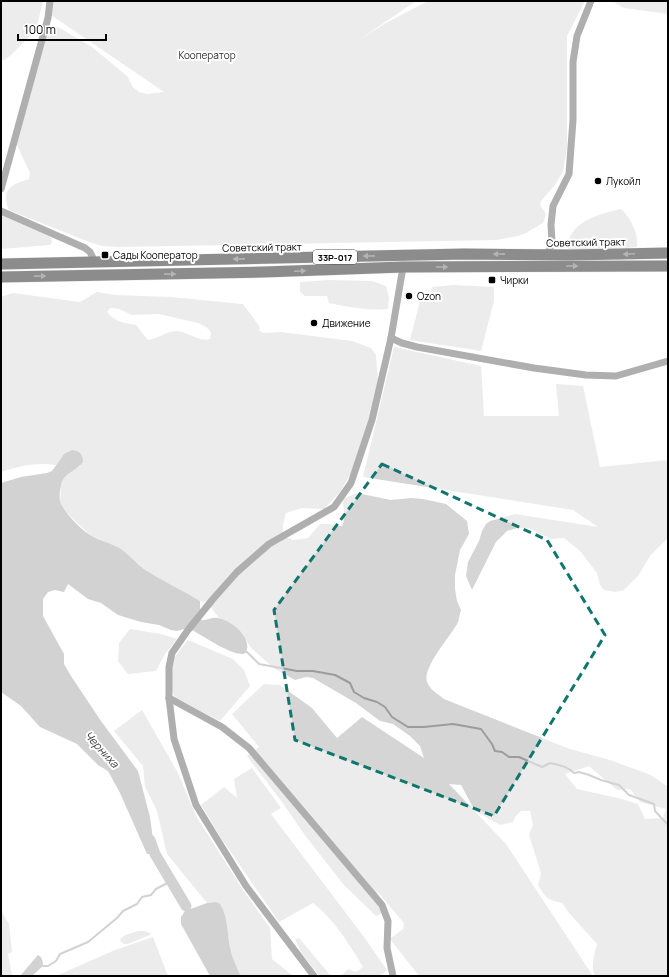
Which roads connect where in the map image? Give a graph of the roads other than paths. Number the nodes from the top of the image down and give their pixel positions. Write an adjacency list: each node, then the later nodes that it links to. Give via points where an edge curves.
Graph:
1 (50, 1): 3 (street, via 48,18)
2 (591, 1): 6 (street, via 577,36 573,62 573,120 569,174 553,206 552,240)
3 (1, 189)
4 (1, 211): 7 (street, via 85,248)
5 (668, 253): 6 (highway, Советский тракт / 33Р-017, one-way to 6)
6 (548, 255): 7 (highway, Советский тракт / 33Р-017, one-way to 7, via 464,254)
7 (95, 262): 8 (highway, Советский тракт / 33Р-017)
8 (1, 264)
9 (668, 266): 10 (highway, 33Р-017, one-way to 9)
10 (403, 267): 11 (highway, 33Р-017, one-way to 10); 12 (street)
11 (1, 277)
12 (391, 338): 13 (street, via 417,347 586,375 616,376); 14 (street, via 372,420 351,483 334,507 269,544 237,572 198,618 172,653)
13 (668, 361)
14 (169, 698): 15 (street, via 174,739 196,806 246,886); 16 (street, via 222,727 249,748 382,905 388,922 387,948)
15 (314, 976)
16 (393, 976)

